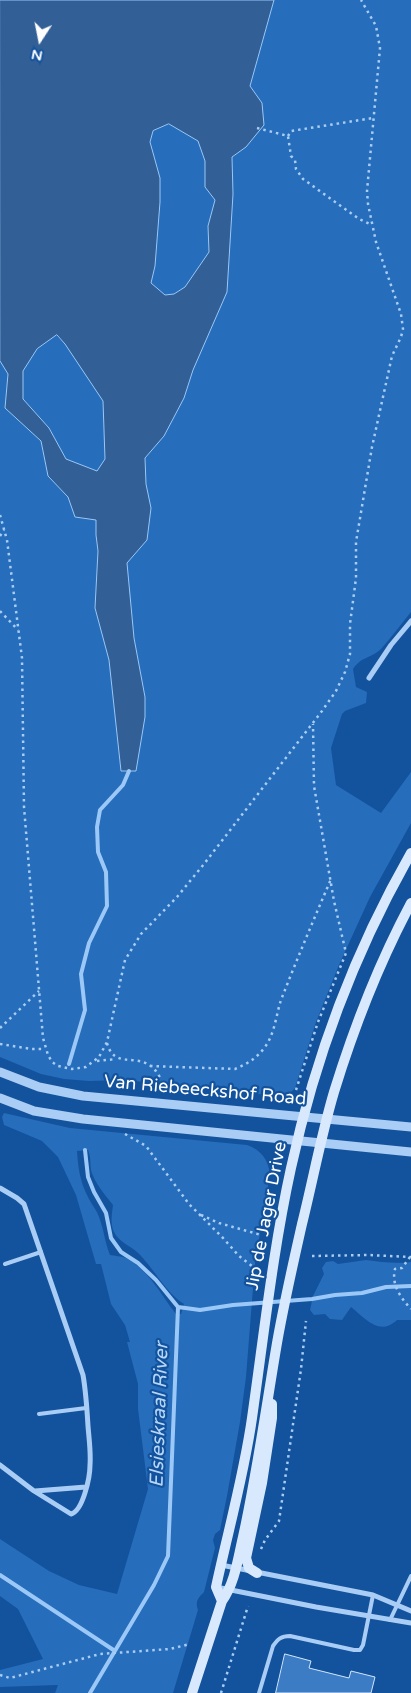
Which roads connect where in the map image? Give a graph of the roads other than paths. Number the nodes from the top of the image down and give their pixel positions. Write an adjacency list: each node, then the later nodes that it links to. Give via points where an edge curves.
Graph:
1 (411, 621): 2 (street)
2 (369, 678)
3 (411, 853): 7 (main road, Jip de Jager Drive, via 347,986)
4 (411, 903): 8 (main road, Jip de Jager Drive, via 358,1022)
5 (0, 1072): 7 (street, Van Riebeeckshof Road, via 39,1087 76,1095)
6 (0, 1098): 10 (street, via 34,1111 64,1117)
7 (303, 1116): 8 (street, Van Riebeeckshof Road); 10 (main road, Jip de Jager Drive)
8 (327, 1119): 9 (street, Van Riebeeckshof Road); 11 (main road, Jip de Jager Drive)
9 (411, 1127)
10 (297, 1141): 11 (street); 22 (main road, Jip de Jager Drive, via 272,1272 249,1437)
11 (320, 1143): 12 (street); 16 (main road, Jip de Jager Drive, via 291,1269)
12 (411, 1152)
13 (0, 1188): 14 (street, via 24,1204)
14 (40, 1252): 15 (lane); 17 (street, via 83,1375)
15 (5, 1264)
16 (270, 1383): 23 (main road, Jip de Jager Drive, via 251,1498); 24 (main road, via 272,1418 246,1558 249,1568)
17 (86, 1408): 18 (lane); 20 (street, via 91,1461)
18 (39, 1414)
19 (0, 1465): 21 (street)
20 (86, 1487): 21 (street); 21 (street, via 80,1506 71,1514)
21 (34, 1491)
22 (221, 1565): 23 (street); 26 (main road, Jip de Jager Drive)
23 (235, 1568): 24 (street); 27 (main road, Jip de Jager Drive)
24 (257, 1573): 28 (street)
25 (411, 1576): 30 (lane)
26 (216, 1587): 27 (street); 29 (main road)
27 (230, 1590): 29 (main road, Jip de Jager Drive); 32 (street)
28 (373, 1595): 30 (street); 32 (lane)
29 (222, 1601): 35 (main road, Jip de Jager Drive)
30 (398, 1604): 31 (street); 33 (lane)
31 (411, 1611)
32 (369, 1616): 33 (street); 36 (lane, via 360,1650 290,1636 277,1640)
33 (390, 1620): 34 (street)
34 (411, 1623)
35 (192, 1693)
36 (259, 1693)

